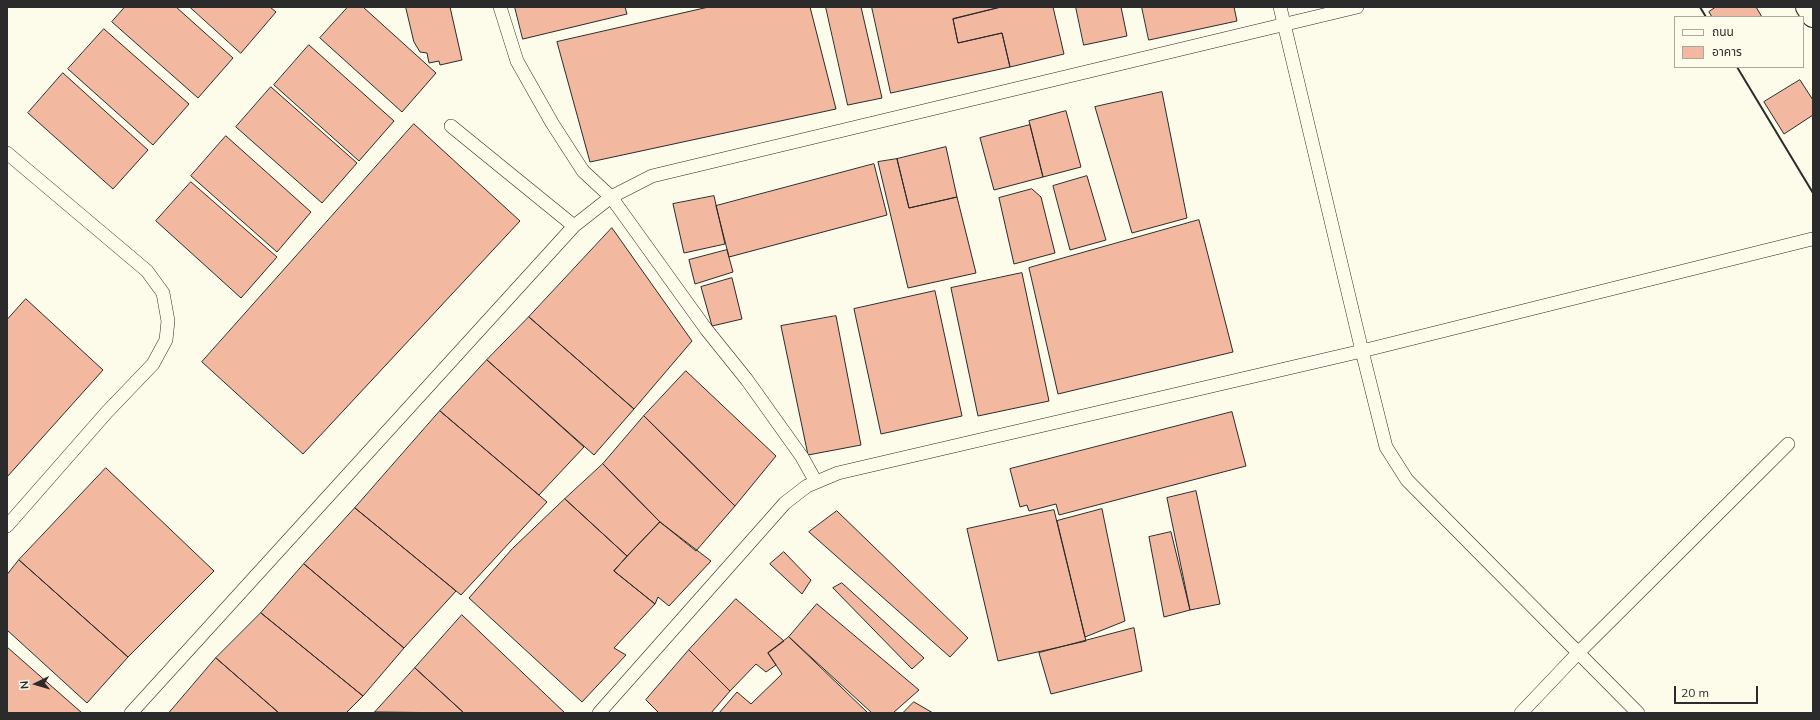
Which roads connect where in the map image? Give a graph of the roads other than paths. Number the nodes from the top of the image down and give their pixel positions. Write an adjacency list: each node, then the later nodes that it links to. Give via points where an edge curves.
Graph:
1 (500, 7): 9 (lane, via 517,61 552,123 584,170)
2 (1280, 7): 6 (lane)
3 (1357, 7): 6 (lane)
4 (1807, 7): 5 (street)
5 (1813, 16)
6 (1284, 24): 9 (lane, via 652,176); 12 (lane)
7 (451, 126): 10 (lane)
8 (7, 153): 15 (lane, via 147,271 163,293 168,321 166,340 152,364)
9 (610, 197): 10 (lane); 14 (lane, via 706,329 747,380 802,457)
10 (574, 226): 17 (lane)
11 (1812, 239): 12 (lane)
12 (1362, 351): 14 (lane, via 838,473); 16 (lane, via 1386,447 1407,480)
13 (1788, 444): 16 (lane)
14 (816, 482): 18 (lane, via 785,503)
15 (7, 526)
16 (1579, 652): 19 (lane); 20 (lane)
17 (131, 713)
18 (599, 713)
19 (1521, 713)
20 (1638, 713)

